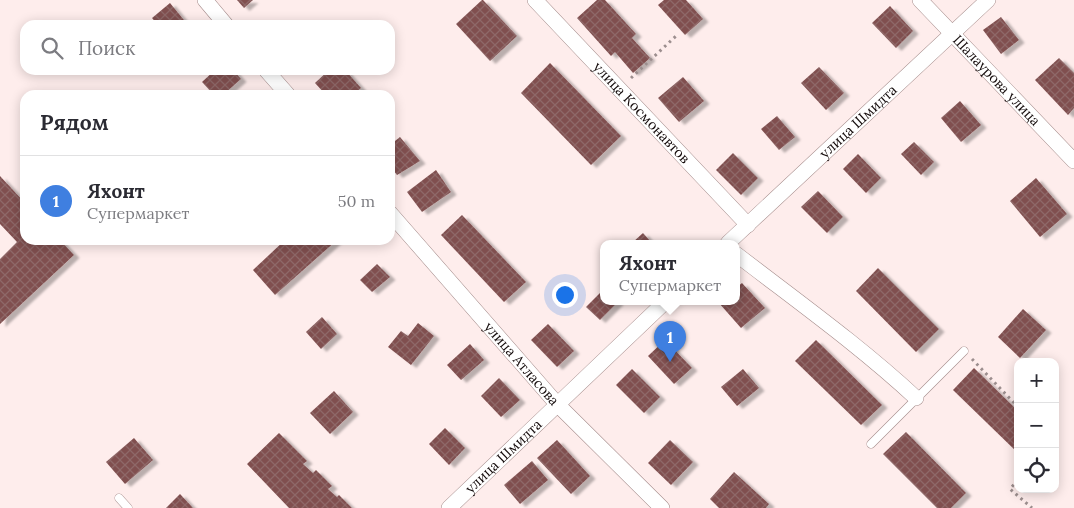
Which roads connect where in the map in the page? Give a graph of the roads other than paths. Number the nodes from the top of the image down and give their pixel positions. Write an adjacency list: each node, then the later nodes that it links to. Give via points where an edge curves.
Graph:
1 (205, 0): 5 (street)
2 (535, 0): 11 (street, улица Космонавтов)
3 (920, 0): 6 (street, Шалаурова улица)
4 (988, 0): 6 (street, улица Шмидта)
5 (222, 20)
6 (952, 34): 9 (street, Шалаурова улица); 11 (street, улица Шмидта)
7 (270, 75): 8 (street)
8 (284, 90)
9 (1074, 161)
10 (395, 218): 17 (street, улица Атласова)
11 (748, 225): 12 (street, улица Шмидта)
12 (731, 240)
13 (740, 257): 16 (street)
14 (662, 305): 17 (street, улица Шмидта)
15 (964, 351): 16 (lane)
16 (916, 398): 18 (lane)
17 (557, 404): 21 (street, улица Шмидта); 22 (street, улица Атласова)
18 (871, 444)
19 (119, 498): 20 (lane)
20 (128, 508)
21 (449, 508)
22 (662, 508)

